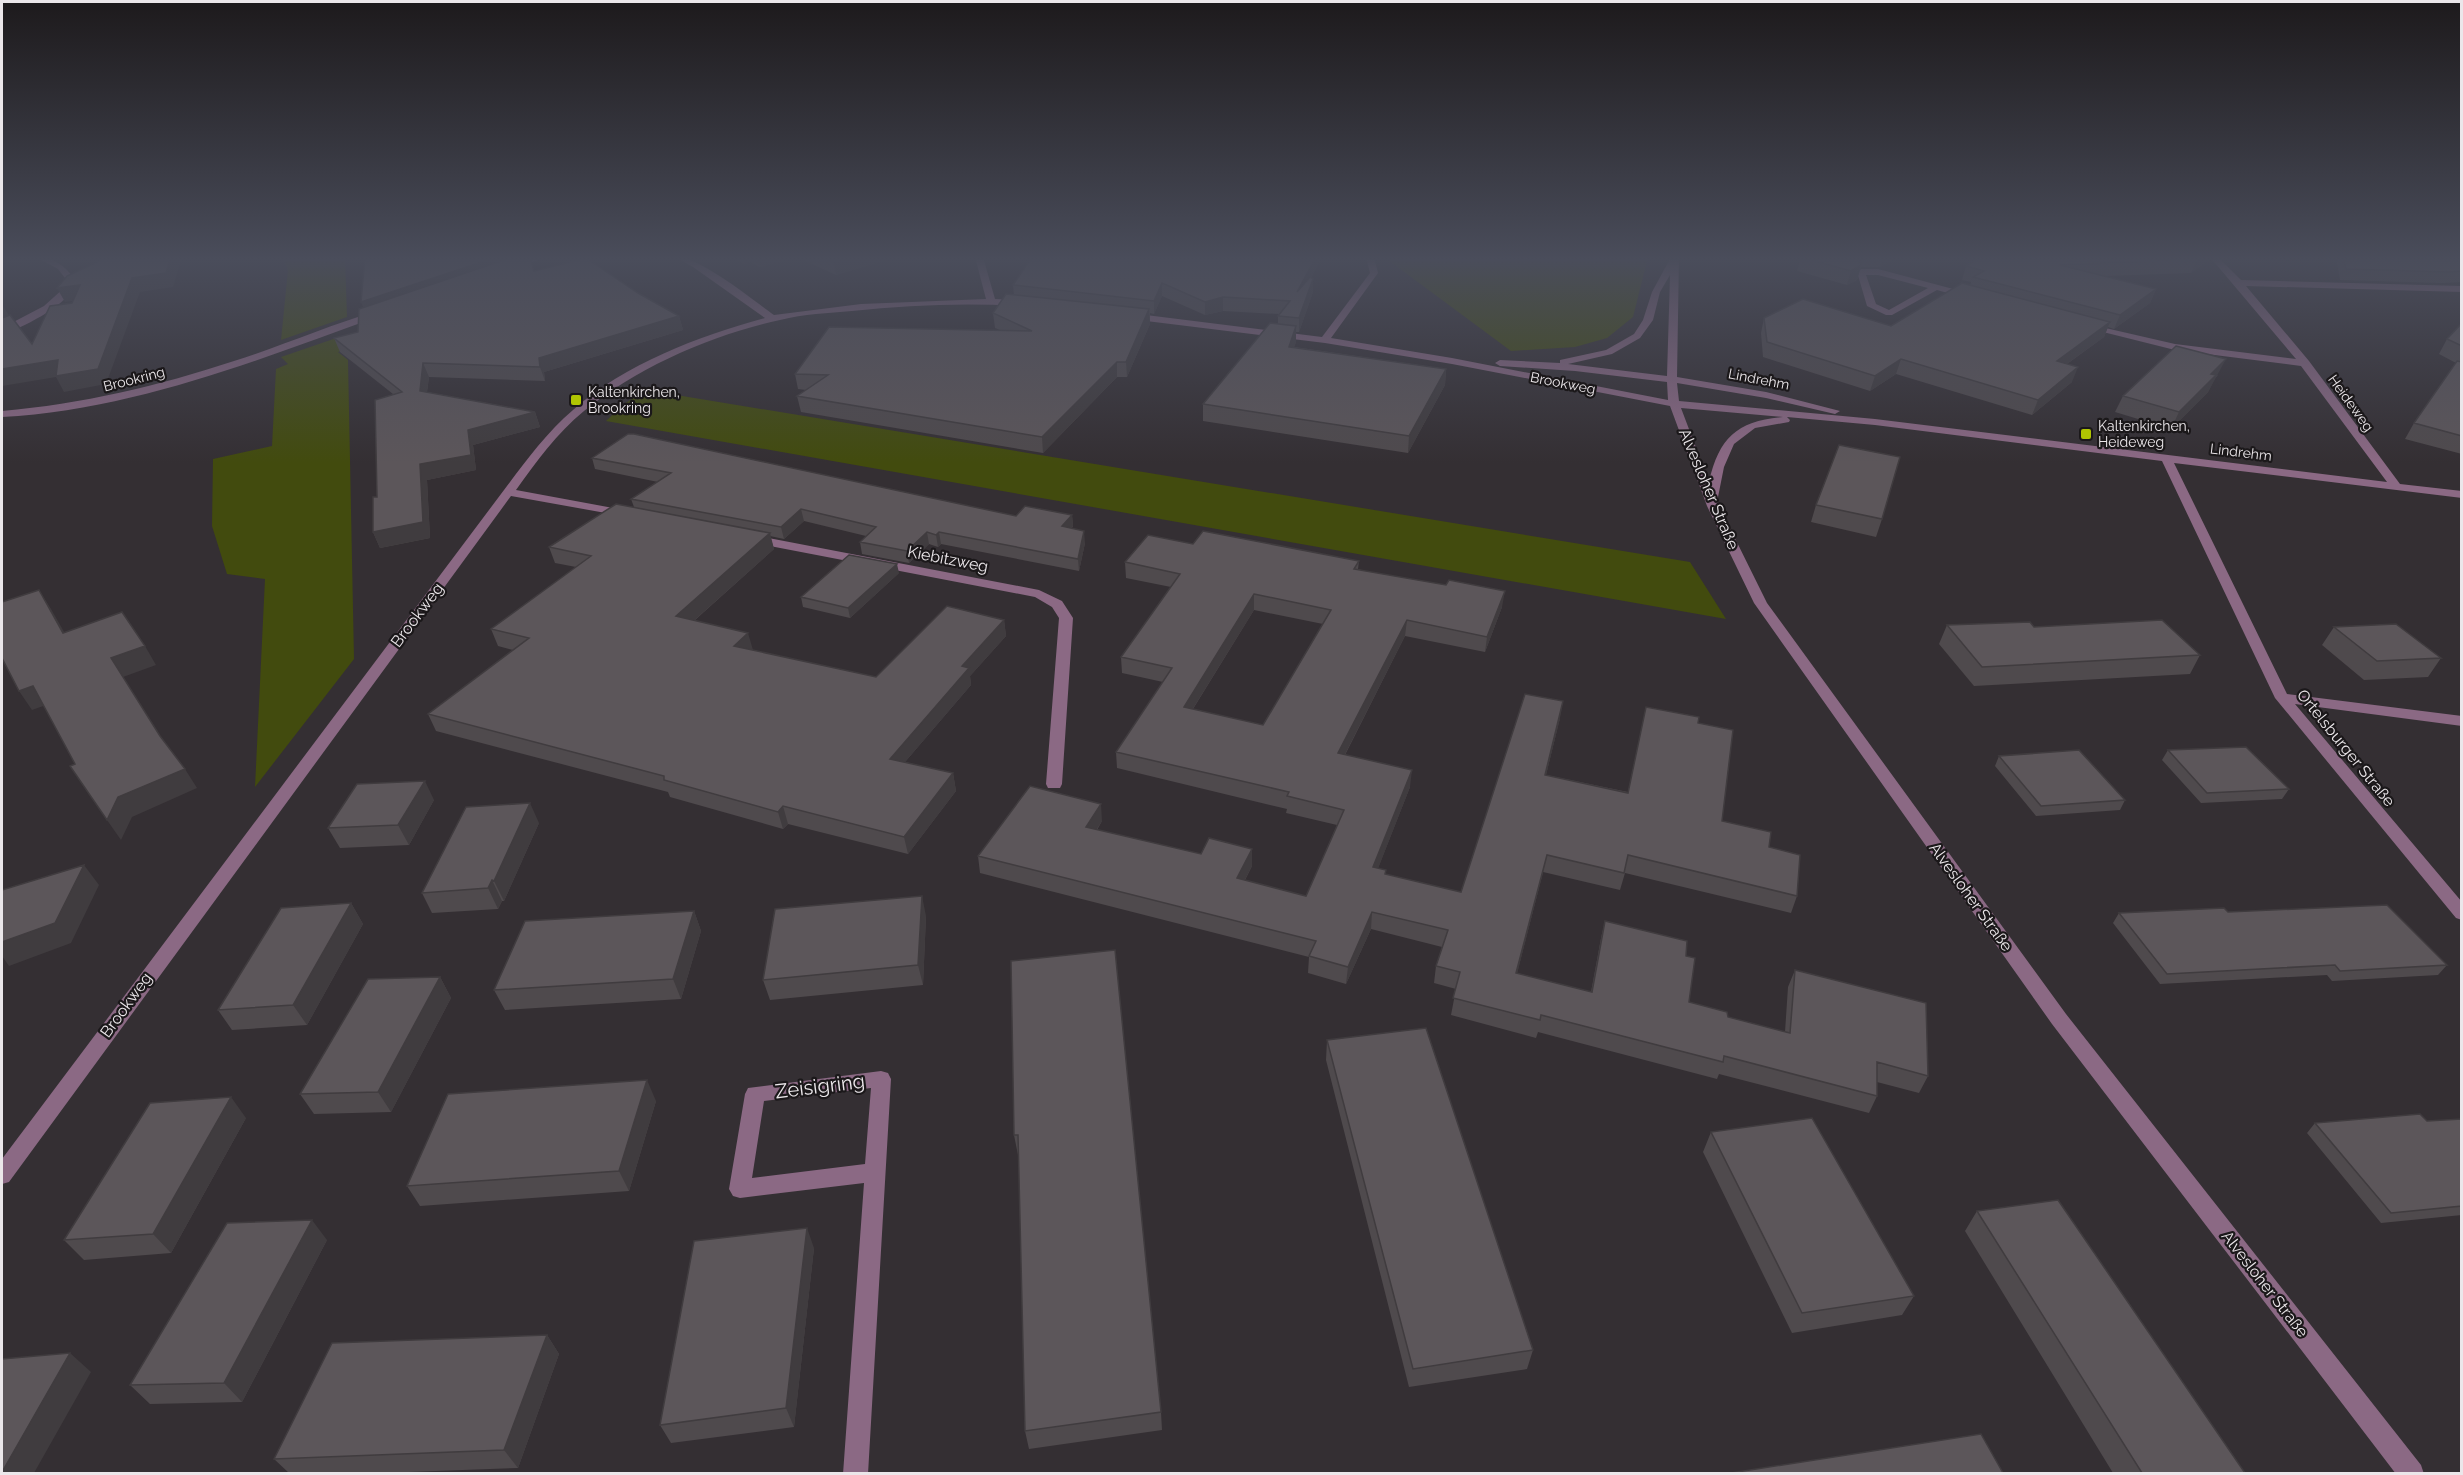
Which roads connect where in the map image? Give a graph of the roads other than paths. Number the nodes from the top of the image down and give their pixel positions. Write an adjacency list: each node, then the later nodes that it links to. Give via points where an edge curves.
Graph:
1 (343, 326): 15 (street, Brookring, via 192,379 105,401)
2 (750, 326): 20 (street, Brookweg, via 662,361 590,402 555,432)
3 (1210, 326): 9 (street, Brookweg)
4 (1335, 326): 9 (street)
5 (1644, 326): 12 (street, via 1637,336 1610,352)
6 (1673, 326): 13 (street, Alvesloher Straße)
7 (2084, 326): 11 (street, via 2175,348)
8 (2275, 326): 11 (street, Heideweg)
9 (1325, 340): 10 (street, Brookweg)
10 (1452, 361): 12 (street, Brookweg); 14 (street, Brookweg)
11 (2305, 363): 19 (street, Heideweg)
12 (1554, 364): 13 (street, Brookweg)
13 (1672, 379): 14 (street, Alvesloher Straße); 17 (street, Lindrehm, via 1746,390)
14 (1674, 404): 16 (street, Lindrehm); 22 (street, Alvesloher Straße)
15 (2, 414)
16 (1846, 419): 17 (street, Lindrehm); 22 (street, via 1774,420 1741,431 1727,444 1716,471)
17 (1875, 422): 18 (street, Lindrehm)
18 (2166, 458): 19 (street, Lindrehm); 25 (street, Ortelsburger Straße)
19 (2395, 486): 21 (street, Lindrehm)
20 (508, 492): 23 (street); 30 (street, Brookweg)
21 (2462, 495)
22 (1713, 506): 32 (street, Alvesloher Straße, via 1761,603 2059,1019)
23 (635, 516)
24 (739, 536): 27 (street, Kiebitzweg, via 1039,594 1057,604 1066,618)
25 (2282, 698): 26 (street); 28 (street, Ortelsburger Straße)
26 (2462, 721)
27 (1054, 784)
28 (2462, 914)
29 (875, 1172): 29 (street, Zeisigring, via 881,1079 755,1094 740,1189); 31 (street, Zeisigring)
30 (2, 1174)
31 (855, 1473)
32 (2412, 1473)

